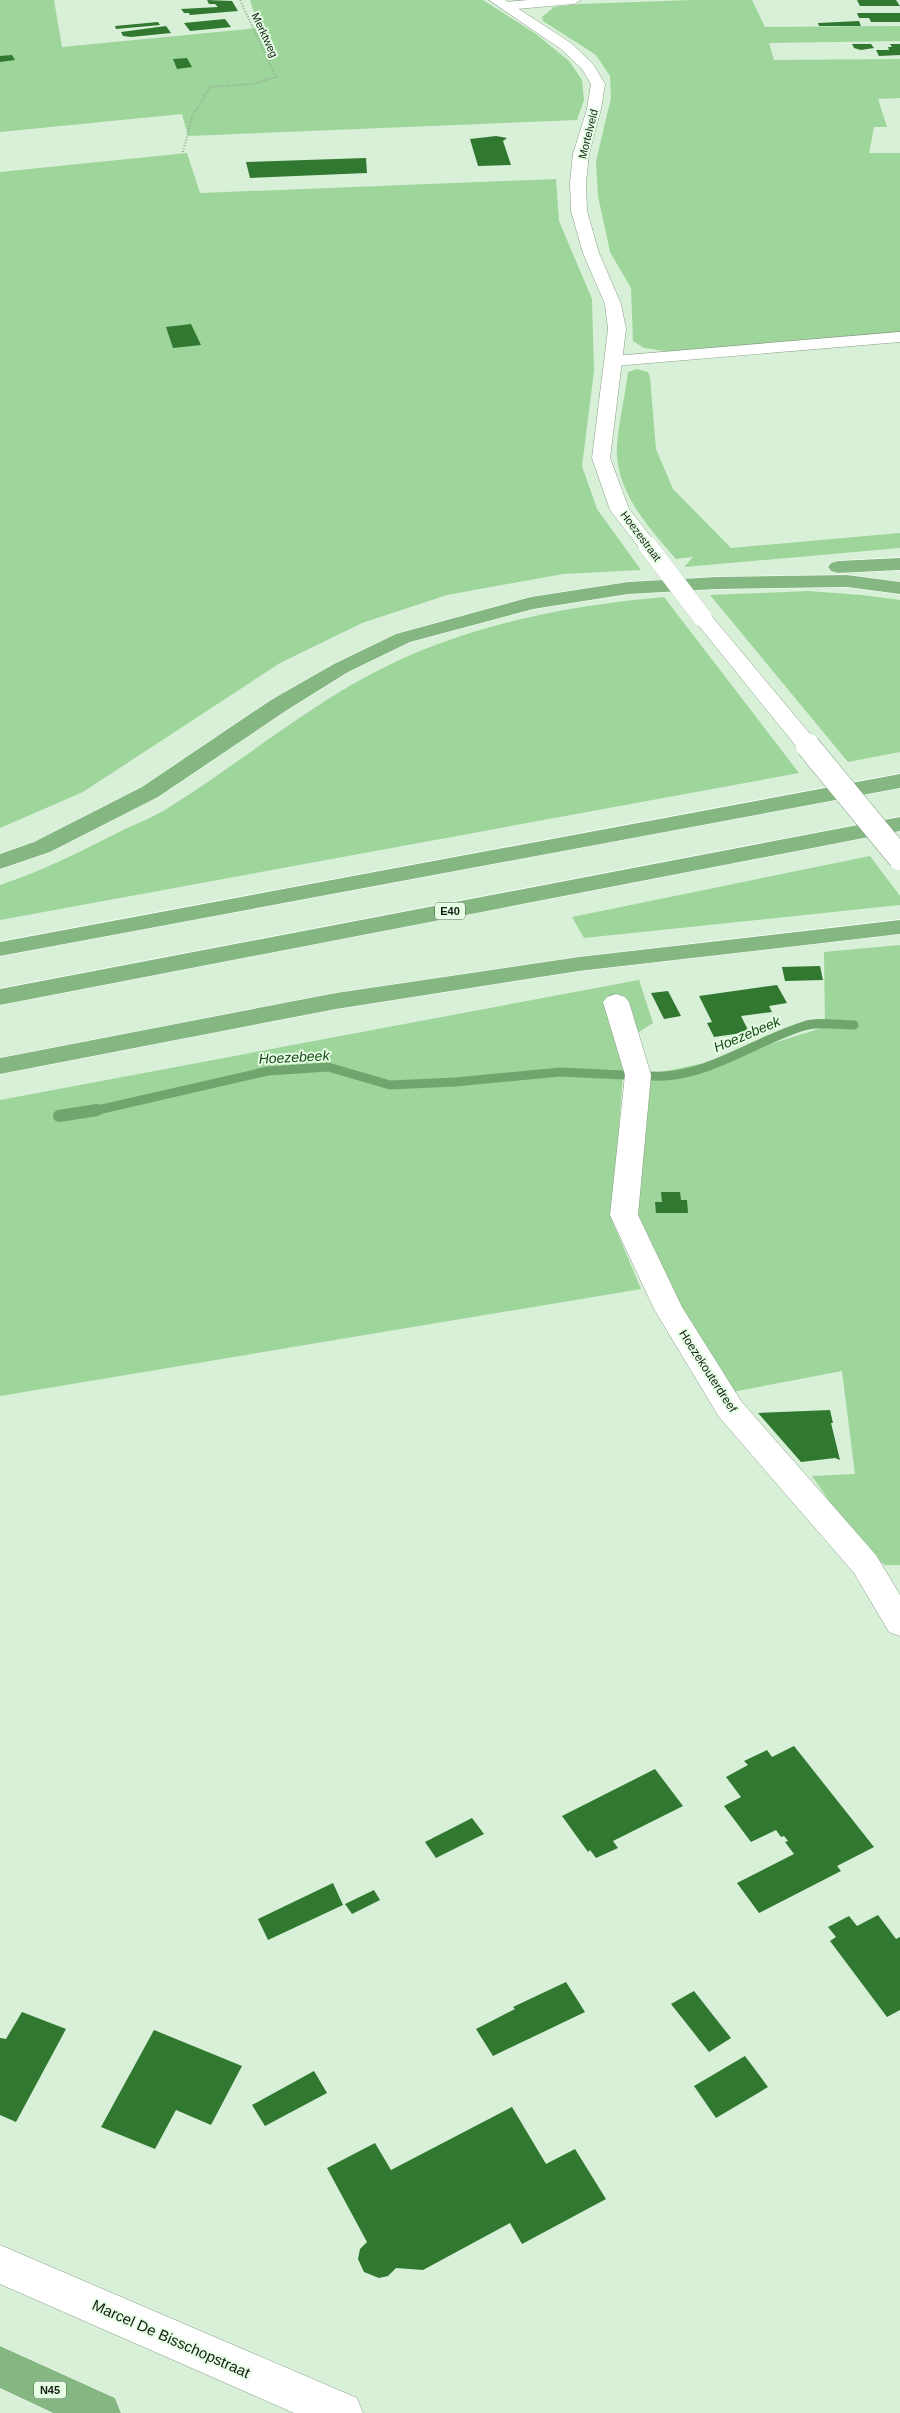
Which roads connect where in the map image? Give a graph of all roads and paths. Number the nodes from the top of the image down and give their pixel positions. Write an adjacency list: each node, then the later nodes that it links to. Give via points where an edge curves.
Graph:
1 (240, 0): 4 (path, Merktweg, via 276,77 254,84 210,87 192,117)
2 (574, 0): 3 (street, Mortelveld)
3 (500, 3): 6 (street, Mortelveld, via 566,46 588,67 598,84 581,154 579,211 591,253 613,304 617,329)
4 (183, 152)
5 (900, 337): 6 (street)
6 (614, 361): 12 (street, Hoezestraat, bridge, via 601,458 620,510 702,617)
7 (900, 564): 8 (highway, via 749,575)
8 (718, 583): 9 (highway, via 847,581); 13 (highway, via 628,588 530,603 403,638 341,668 279,705 150,792 42,847)
9 (900, 588)
10 (900, 781): 15 (highway)
11 (900, 824): 16 (highway, E40)
12 (900, 858)
13 (0, 862)
14 (900, 927): 18 (highway, via 579,964 364,997)
15 (0, 949)
16 (0, 997)
17 (616, 1002): 19 (street, Hoezekouterdreef, via 638,1075 624,1215 668,1309 730,1409 865,1564)
18 (0, 1066)
19 (900, 1623)
20 (0, 2264): 23 (street, Marcel De Bisschopstraat)
21 (0, 2367): 22 (highway, N45)
22 (100, 2413)
23 (342, 2413)

